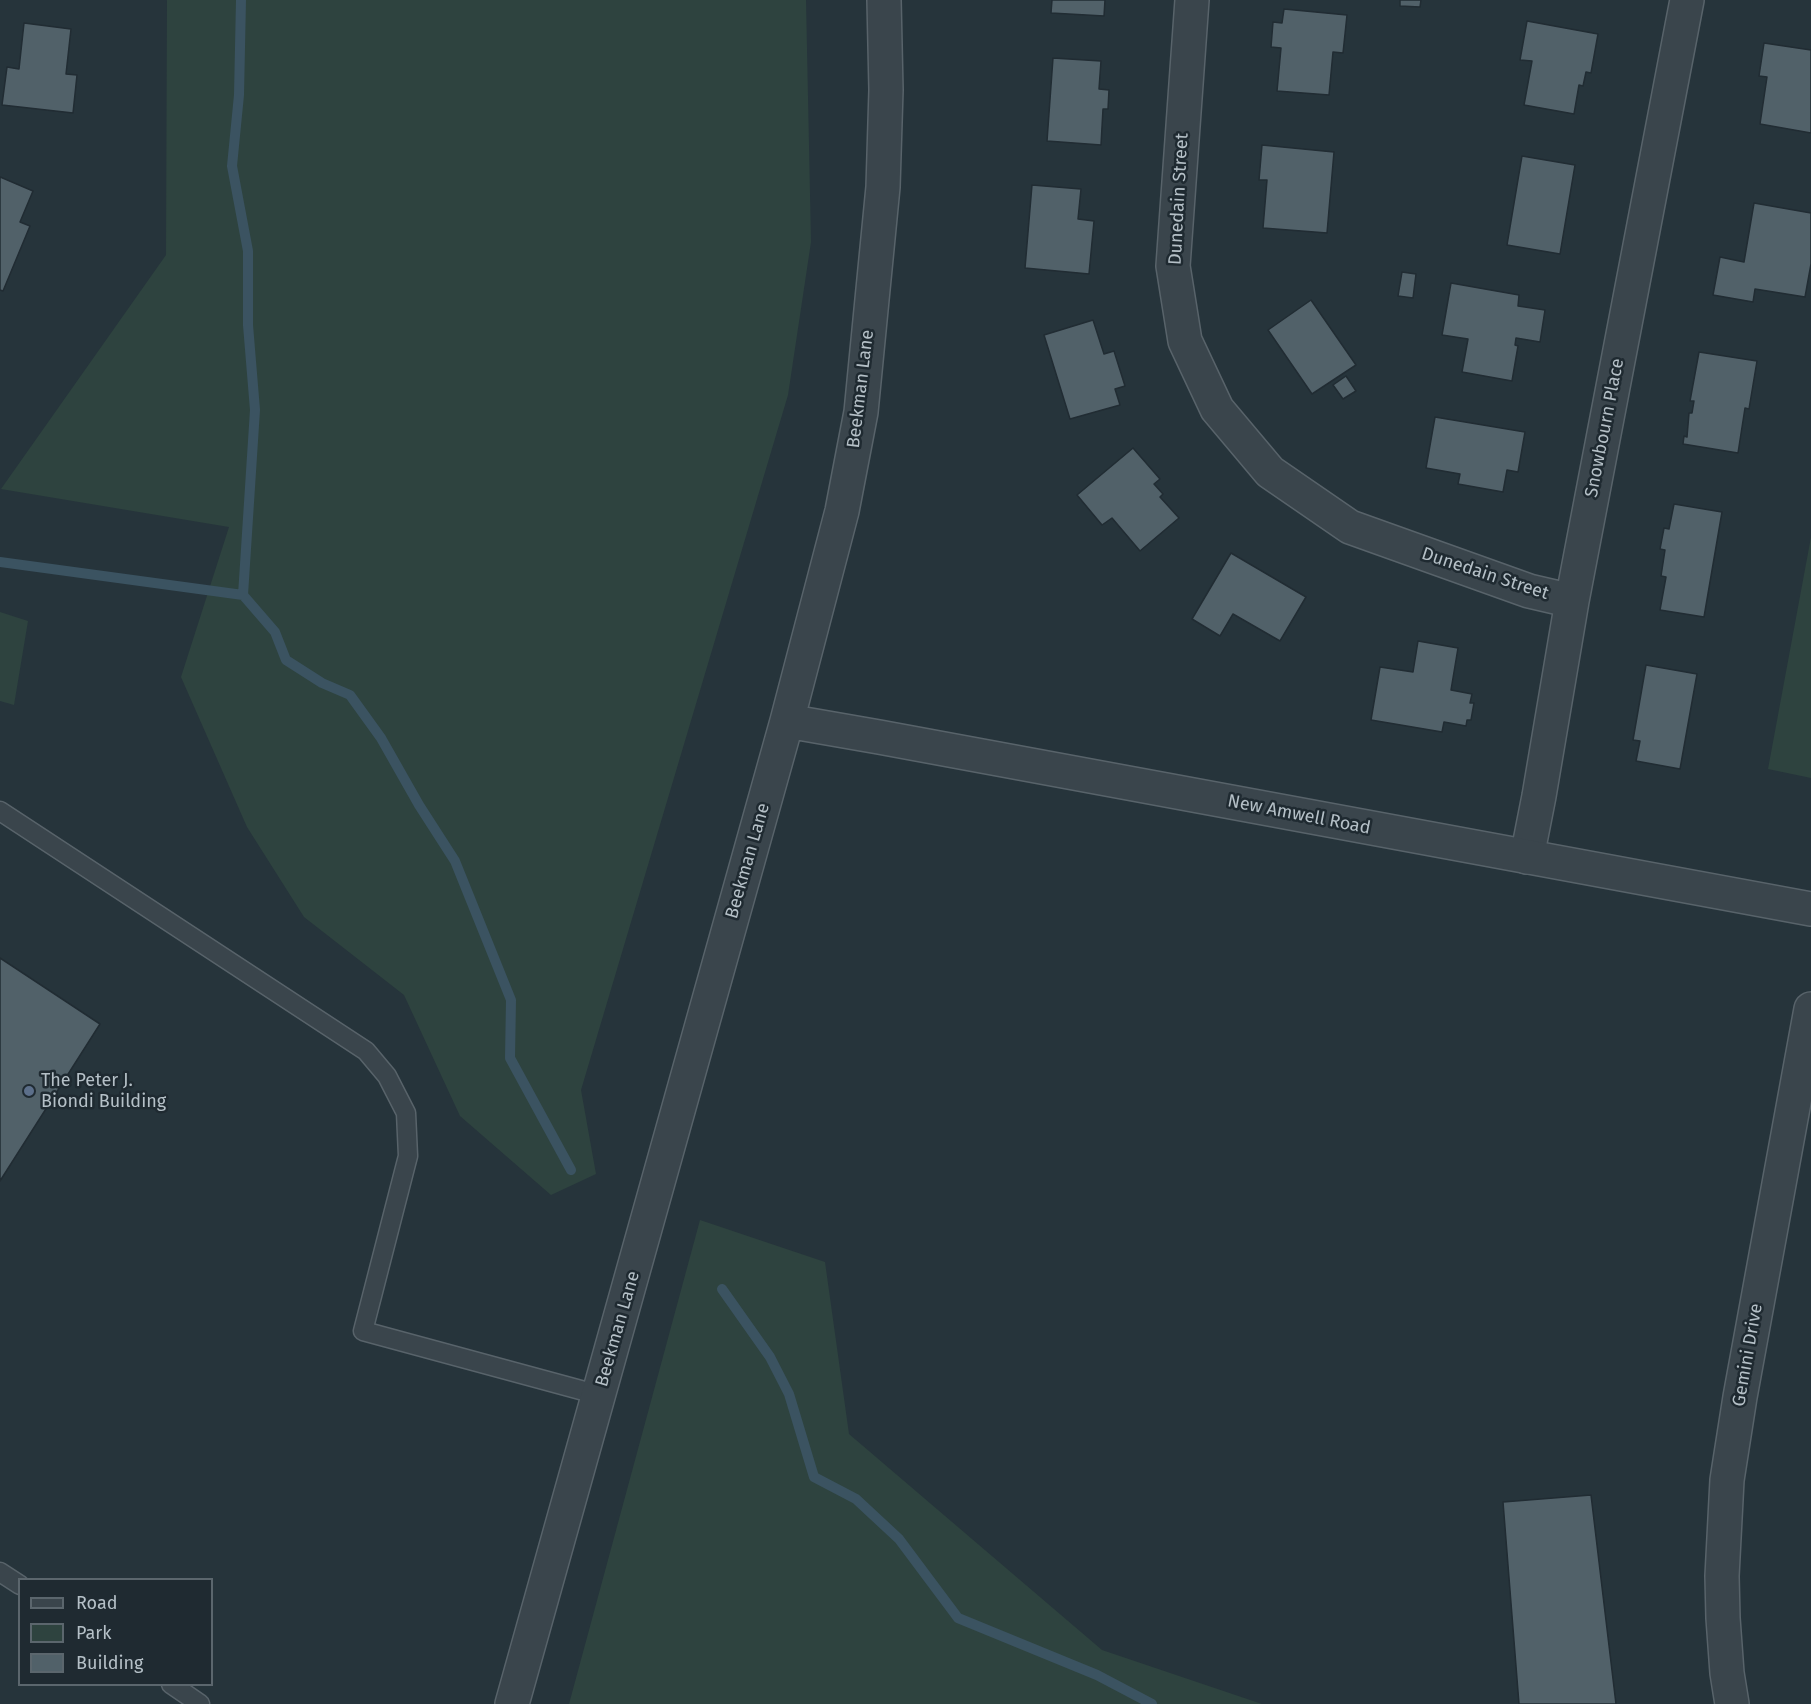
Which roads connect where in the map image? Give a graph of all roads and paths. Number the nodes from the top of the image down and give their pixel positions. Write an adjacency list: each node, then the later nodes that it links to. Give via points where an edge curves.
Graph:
1 (884, 0): 5 (street, Beekman Lane, via 884,187 861,412 842,511)
2 (1192, 0): 4 (street, Dunedain Street, via 1173,266 1185,340 1217,409 1270,472 1350,527 1529,591)
3 (1687, 0): 4 (street, Snowbourn Place)
4 (1572, 601): 7 (street, Snowbourn Place)
5 (787, 721): 7 (street, New Amwell Road); 10 (street, Beekman Lane)
6 (0, 811): 10 (lane, via 366,1051 387,1076 406,1113 408,1156 363,1331)
7 (1527, 857): 8 (street, New Amwell Road)
8 (1811, 909)
9 (1811, 1009): 16 (street, Gemini Drive, via 1727,1480 1722,1576)
10 (599, 1395): 15 (street, Beekman Lane)
11 (0, 1572): 12 (lane)
12 (18, 1584)
13 (174, 1686): 14 (lane)
14 (200, 1704)
15 (512, 1704)
16 (1732, 1704)

